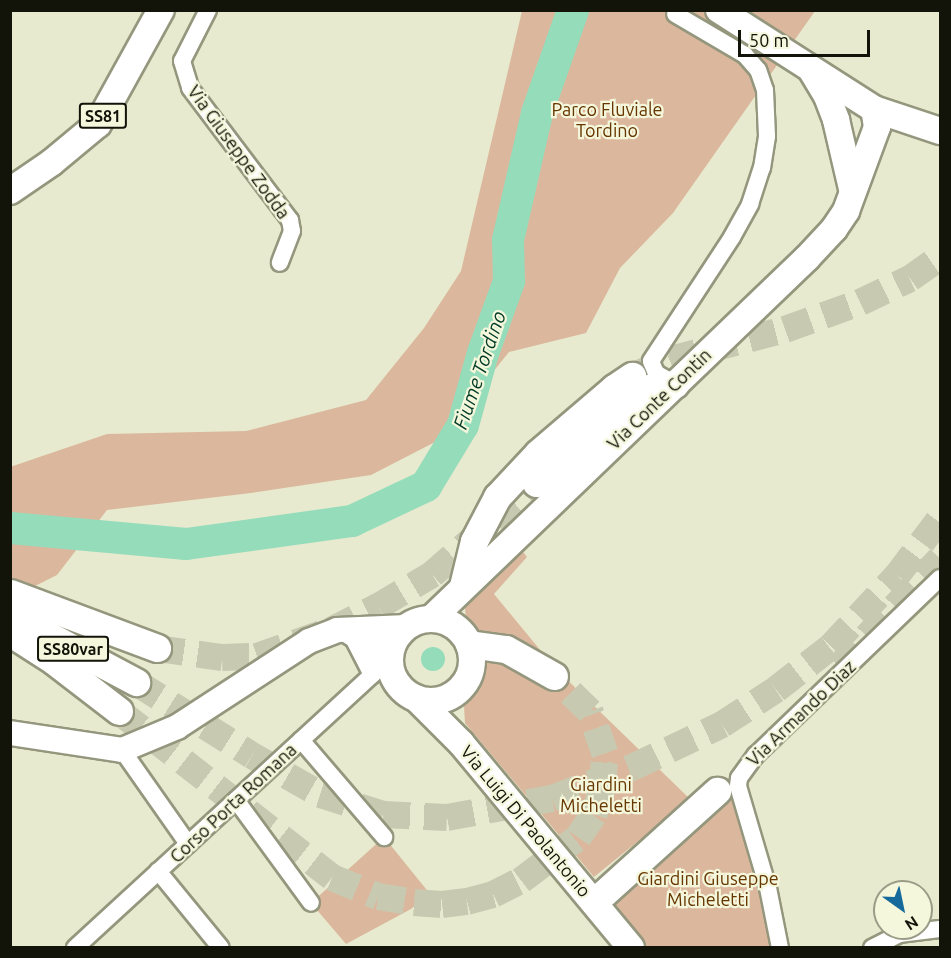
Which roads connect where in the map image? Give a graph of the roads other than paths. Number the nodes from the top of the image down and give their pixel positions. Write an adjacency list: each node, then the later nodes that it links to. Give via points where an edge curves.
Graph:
1 (161, 10): 9 (main road, SS81, via 98,124)
2 (208, 10): 11 (street, Via Giuseppe Zodda, via 182,61 190,88 290,220 292,231)
3 (718, 10): 5 (main road)
4 (675, 14): 13 (street, via 745,55 758,70 765,90 766,144 750,204 654,356)
5 (810, 69): 6 (main road); 7 (main road, via 827,96)
6 (870, 117): 7 (main road, via 841,109); 7 (main road, via 859,141 847,139); 8 (main road, via 887,121 906,118); 10 (main road, Via Conte Contin)
7 (838, 125): 10 (main road)
8 (940, 131)
9 (10, 191)
10 (852, 197): 13 (main road, Via Conte Contin, via 824,241)
11 (280, 263)
12 (632, 376): 16 (highway, via 538,453 497,497 474,541)
13 (675, 384): 14 (highway, via 654,386 620,406); 16 (main road, Via Conte Contin)
14 (537, 483)
15 (940, 578): 47 (street, Via Armando Diaz, via 756,755 739,778)
16 (459, 589): 19 (main road, Via Conte Contin); 23 (main road, via 453,606)
17 (10, 593): 24 (highway)
18 (10, 615): 27 (highway, SS80var)
19 (431, 619): 20 (main road); 23 (main road)
20 (407, 627): 21 (main road); 25 (main road)
21 (348, 631): 25 (main road); 34 (main road, via 337,630 309,641 177,727)
22 (10, 633): 30 (highway)
23 (463, 635): 26 (highway, via 506,649); 28 (main road, via 471,668)
24 (157, 648)
25 (381, 667): 29 (main road, via 391,668 400,687); 32 (street, Corso Porta Romana)
26 (554, 676)
27 (136, 682)
28 (459, 690): 29 (main road, via 435,701); 33 (main road, via 456,701)
29 (416, 698): 33 (main road, Via Luigi Di Paolantonio)
30 (119, 711)
31 (10, 732): 34 (main road)
32 (301, 740): 36 (street, Corso Porta Romana); 37 (street)
33 (461, 743): 40 (main road, Via Luigi Di Paolantonio)
34 (122, 750): 38 (street)
35 (717, 791): 40 (highway)
36 (236, 800): 38 (street, Corso Porta Romana); 41 (street)
37 (384, 837)
38 (188, 844): 39 (street, Corso Porta Romana)
39 (158, 871): 43 (street, Corso Porta Romana); 45 (street)
40 (594, 902): 46 (main road, Via Luigi Di Paolantonio)
41 (311, 903)
42 (940, 929): 48 (street, via 899,934)
43 (94, 941): 44 (street, Corso Porta Romana)
44 (75, 948)
45 (221, 948)
46 (632, 948)
47 (780, 948)
48 (872, 948)

